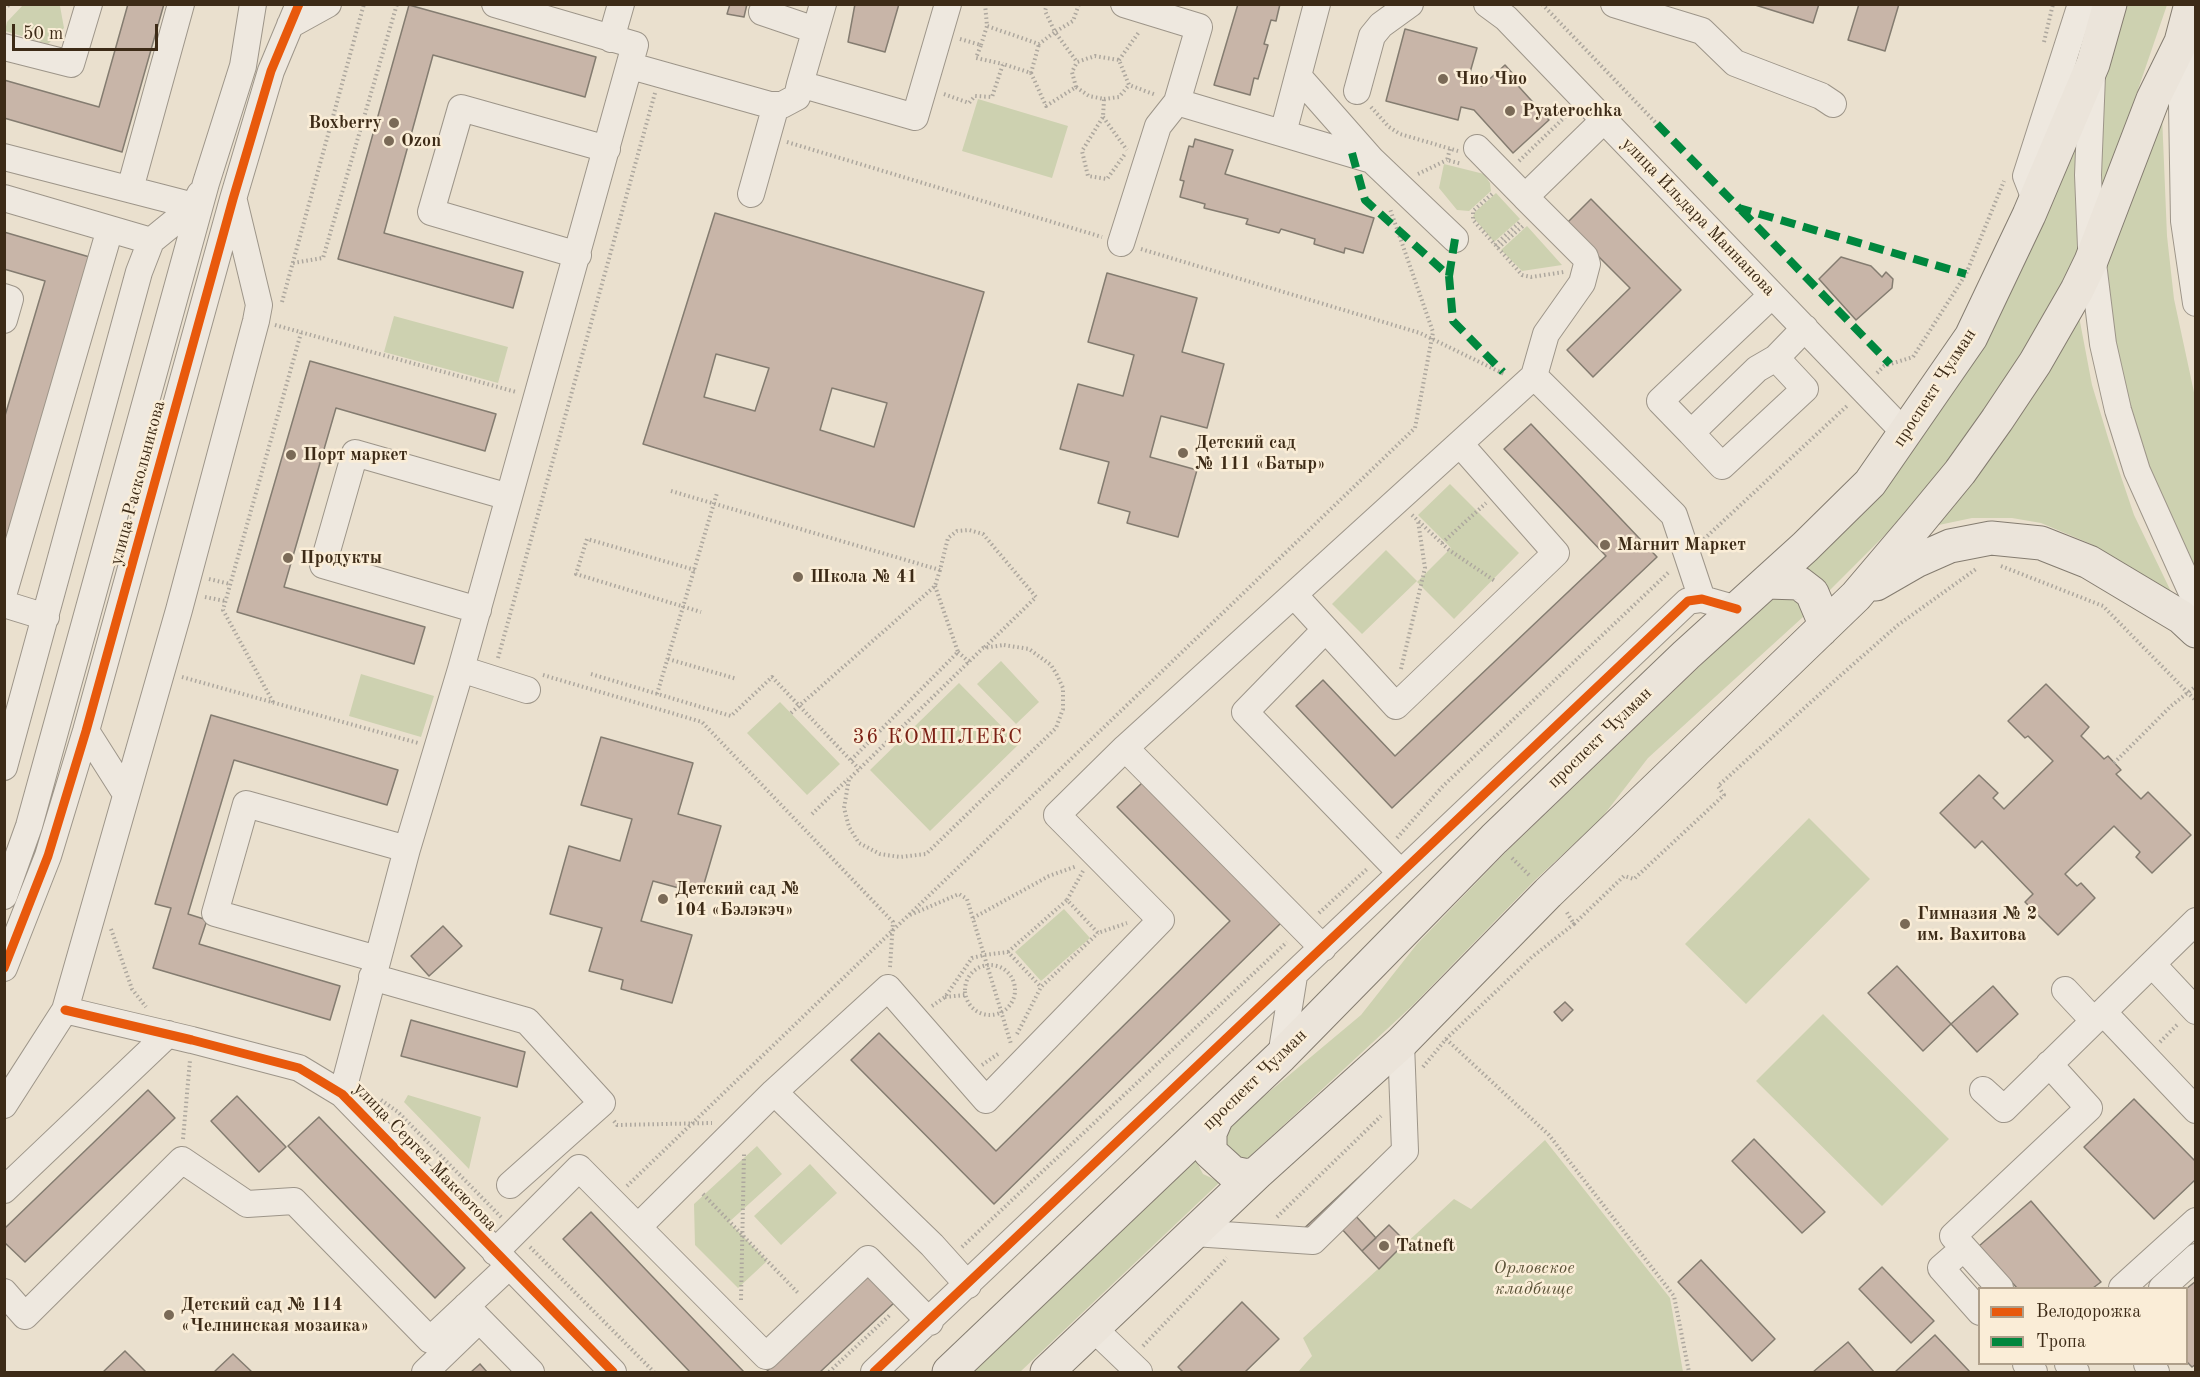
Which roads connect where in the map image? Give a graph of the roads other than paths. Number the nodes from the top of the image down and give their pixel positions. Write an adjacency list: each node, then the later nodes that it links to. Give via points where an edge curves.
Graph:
1 (89, 4): 22 (street, via 71,64)
2 (181, 4): 38 (street)
3 (253, 4): 37 (street, улица Раскольникова, via 243,66)
4 (328, 4): 18 (street)
5 (621, 4): 20 (street)
6 (823, 4): 19 (street)
7 (948, 4): 26 (street, via 915,117)
8 (1317, 4): 25 (street)
9 (1410, 4): 27 (street, via 1372,36)
10 (1486, 4): 31 (street, улица Ильдара Маннанова, via 1506,18)
11 (1614, 4): 29 (street, via 1702,31 1735,63)
12 (2081, 4): 42 (street, via 2026,176)
13 (2110, 4): 23 (main road, проспект Чулман)
14 (2191, 4): 21 (main road)
15 (499, 5): 20 (street)
16 (1136, 8): 28 (street, via 1199,27)
17 (762, 12): 19 (street)
18 (294, 15): 41 (street, улица Раскольникова, via 271,71)
19 (815, 30): 26 (street)
20 (611, 39): 24 (street, via 635,45)
21 (2181, 42): 50 (main road, via 2153,99); 53 (street, via 2184,221)
22 (4, 47)
23 (2092, 64): 42 (main road, проспект Чулман); 50 (street, via 2088,175)
24 (631, 66): 30 (street); 33 (street)
25 (1299, 76): 32 (street); 36 (street)
26 (800, 84): 30 (street, via 797,98)
27 (1357, 91)
28 (1161, 101): 32 (street); 48 (street, via 1158,126)
29 (1833, 104)
30 (776, 105): 39 (street)
31 (1604, 120): 43 (street); 51 (street, улица Ильдара Маннанова)
32 (1283, 133): 36 (street)
33 (607, 149): 49 (street); 49 (street, via 461,108 431,212)
34 (1482, 153): 43 (street)
35 (4, 156): 38 (street)
36 (1372, 160): 46 (street, via 1392,192)
37 (206, 183): 44 (street); 83 (street, улица Раскольникова, via 29,826)
38 (130, 189): 44 (street)
39 (750, 194)
40 (4, 198): 45 (street)
41 (233, 198): 77 (street, улица Раскольникова); 80 (street, via 259,305 270,320)
42 (2035, 200): 59 (main road, проспект Чулман, via 1971,337)
43 (1521, 204): 57 (street, via 1585,257 1587,268 1582,283 1550,326)
44 (194, 206): 47 (street)
45 (110, 229): 47 (street); 63 (street)
46 (1455, 239)
47 (151, 241): 71 (street, via 139,272)
48 (1121, 243)
49 (578, 255): 61 (street)
50 (2091, 261): 65 (main road, via 2035,363 1960,472); 67 (street, via 2118,410 2137,471)
51 (1772, 295): 55 (street, улица Ильдара Маннанова); 58 (street, via 1660,401)
52 (4, 297): 54 (street, via 10,299)
53 (2196, 303)
54 (4, 320)
55 (1805, 328): 56 (street); 59 (street, улица Ильдара Маннанова)
56 (1776, 358): 58 (street, via 1757,369); 58 (street, via 1805,389 1722,466)
57 (1534, 376): 60 (street); 66 (street, via 1674,515)
58 (1691, 433)
59 (1906, 434): 62 (main road, проспект Чулман, via 1870,483)
60 (1460, 444): 64 (street); 72 (street, via 1556,554 1396,706)
61 (509, 497): 70 (street); 70 (street, via 355,453 323,565)
62 (1767, 582): 69 (main road, проспект Чулман); 73 (main road, via 1799,583 1812,593 1823,619)
63 (4, 592)
64 (1295, 596): 72 (street); 78 (street)
65 (1856, 596): 73 (main road); 74 (main road, via 1950,546 1990,538 2041,543 2089,562 2181,617)
66 (1702, 599): 69 (street); 82 (street, via 1688,602)
67 (2196, 602)
68 (4, 604): 71 (street)
69 (1737, 609): 96 (main road, проспект Чулман, via 1494,839)
70 (478, 610): 75 (street)
71 (46, 617): 79 (street)
72 (1325, 630): 82 (street, via 1245,712)
73 (1821, 630): 95 (main road, via 1548,893)
74 (2196, 631)
75 (461, 669): 76 (street, via 492,679); 81 (street)
76 (529, 681)
77 (86, 731): 80 (street); 87 (street, улица Раскольникова, via 48,856)
78 (1125, 748): 85 (street); 99 (street, via 1057,815 1161,920 986,1100 888,988)
79 (4, 767)
80 (126, 794): 91 (street)
81 (407, 849): 88 (street); 88 (street, via 246,804 215,913)
82 (1401, 873): 85 (street)
83 (4, 896)
84 (2195, 924): 86 (street)
85 (1323, 948): 89 (street)
86 (2152, 964): 92 (street); 93 (street)
87 (4, 968)
88 (375, 968): 100 (street); 105 (street, via 527,1021 602,1103)
89 (1294, 975): 96 (street); 113 (street)
90 (2065, 990): 93 (street)
91 (64, 1010): 94 (street, улица Сергея Максютова); 101 (street)
92 (2195, 1010)
93 (2098, 1016): 97 (street); 102 (street, via 2146,1057)
94 (180, 1037): 100 (street, улица Сергея Максютова, via 298,1068); 106 (street)
95 (1401, 1043): 104 (main road); 109 (street, via 1405,1151 1313,1241)
96 (1281, 1056): 103 (main road, проспект Чулман)
97 (2049, 1064): 98 (street, via 2004,1109); 110 (street, via 2089,1108 1953,1236)
98 (1983, 1090)
99 (774, 1092): 108 (street); 113 (street)
100 (342, 1094): 112 (street, улица Сергея Максютова)
101 (4, 1105)
102 (2196, 1110)
103 (1217, 1117): 104 (main road, via 1210,1133 1210,1152 1233,1173); 127 (main road, проспект Чулман)
104 (1257, 1173): 109 (main road)
105 (510, 1185)
106 (4, 1190)
107 (2196, 1221): 115 (street)
108 (638, 1227): 112 (street, via 579,1168 515,1231); 120 (street, via 766,1356 868,1259)
109 (1194, 1233): 121 (main road)
110 (1964, 1248): 114 (street); 118 (street, via 1941,1268)
111 (2196, 1257): 116 (street)
112 (502, 1259): 119 (street); 125 (street, улица Сергея Максютова)
113 (968, 1286): 120 (street)
114 (1999, 1287)
115 (2123, 1287)
116 (2163, 1287)
117 (4, 1292): 119 (street, via 26,1316 182,1160 247,1204 294,1201 430,1340)
118 (1978, 1310)
119 (473, 1313): 123 (street); 124 (street)
120 (930, 1322): 126 (street)
121 (1093, 1328): 122 (street); 128 (main road)
122 (1132, 1366)
123 (425, 1372)
124 (531, 1372)
125 (613, 1372)
126 (874, 1372)
127 (949, 1372)
128 (1047, 1372)

